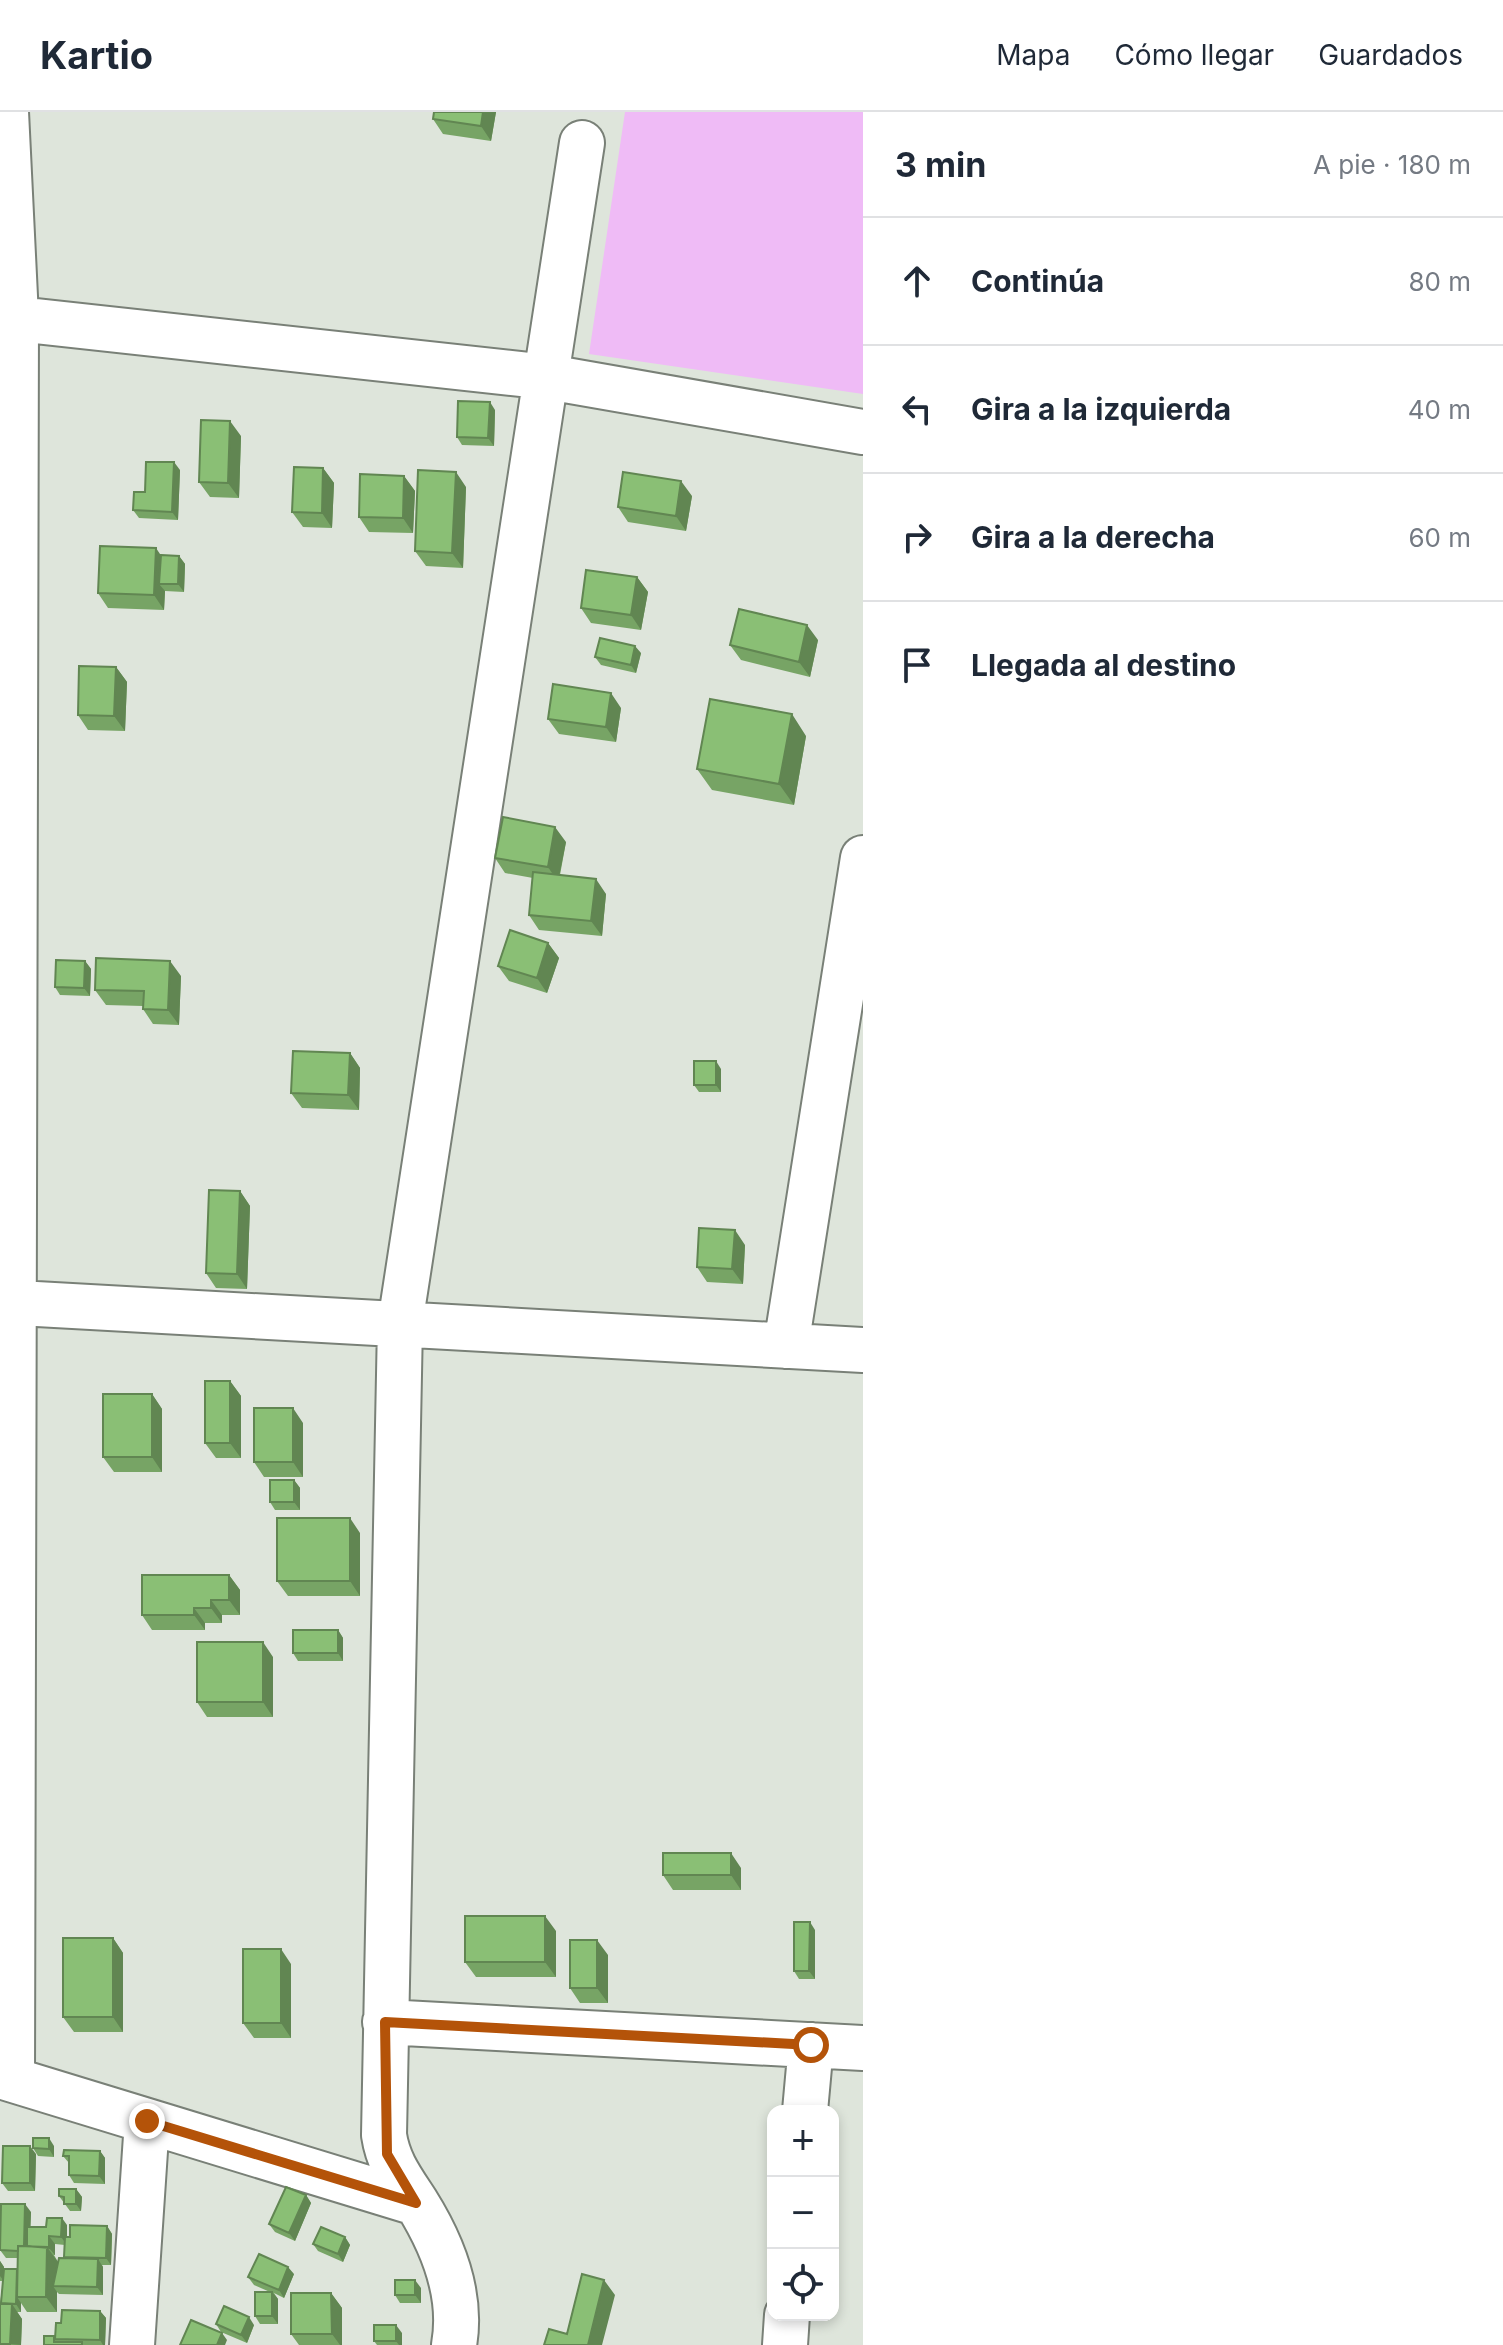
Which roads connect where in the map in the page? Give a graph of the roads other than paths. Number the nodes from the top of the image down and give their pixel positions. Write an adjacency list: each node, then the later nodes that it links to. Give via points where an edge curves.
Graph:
1 (6, 112): 3 (street)
2 (582, 143): 4 (street)
3 (8, 317): 4 (street); 7 (street)
4 (548, 377): 5 (street); 8 (street)
5 (863, 432)
6 (863, 858): 9 (street)
7 (8, 1303): 8 (street); 14 (street)
8 (400, 1324): 9 (street); 11 (street)
9 (786, 1346): 10 (street)
10 (863, 1350)
11 (385, 2022): 12 (street); 17 (street, via 387,2154)
12 (811, 2045): 13 (street); 15 (street)
13 (863, 2048)
14 (6, 2078): 16 (street)
15 (806, 2105)
16 (147, 2121): 17 (street); 19 (street)
17 (416, 2203): 20 (street, via 452,2280 458,2323)
18 (787, 2321): 21 (street)
19 (132, 2345)
20 (454, 2345)
21 (785, 2345)

